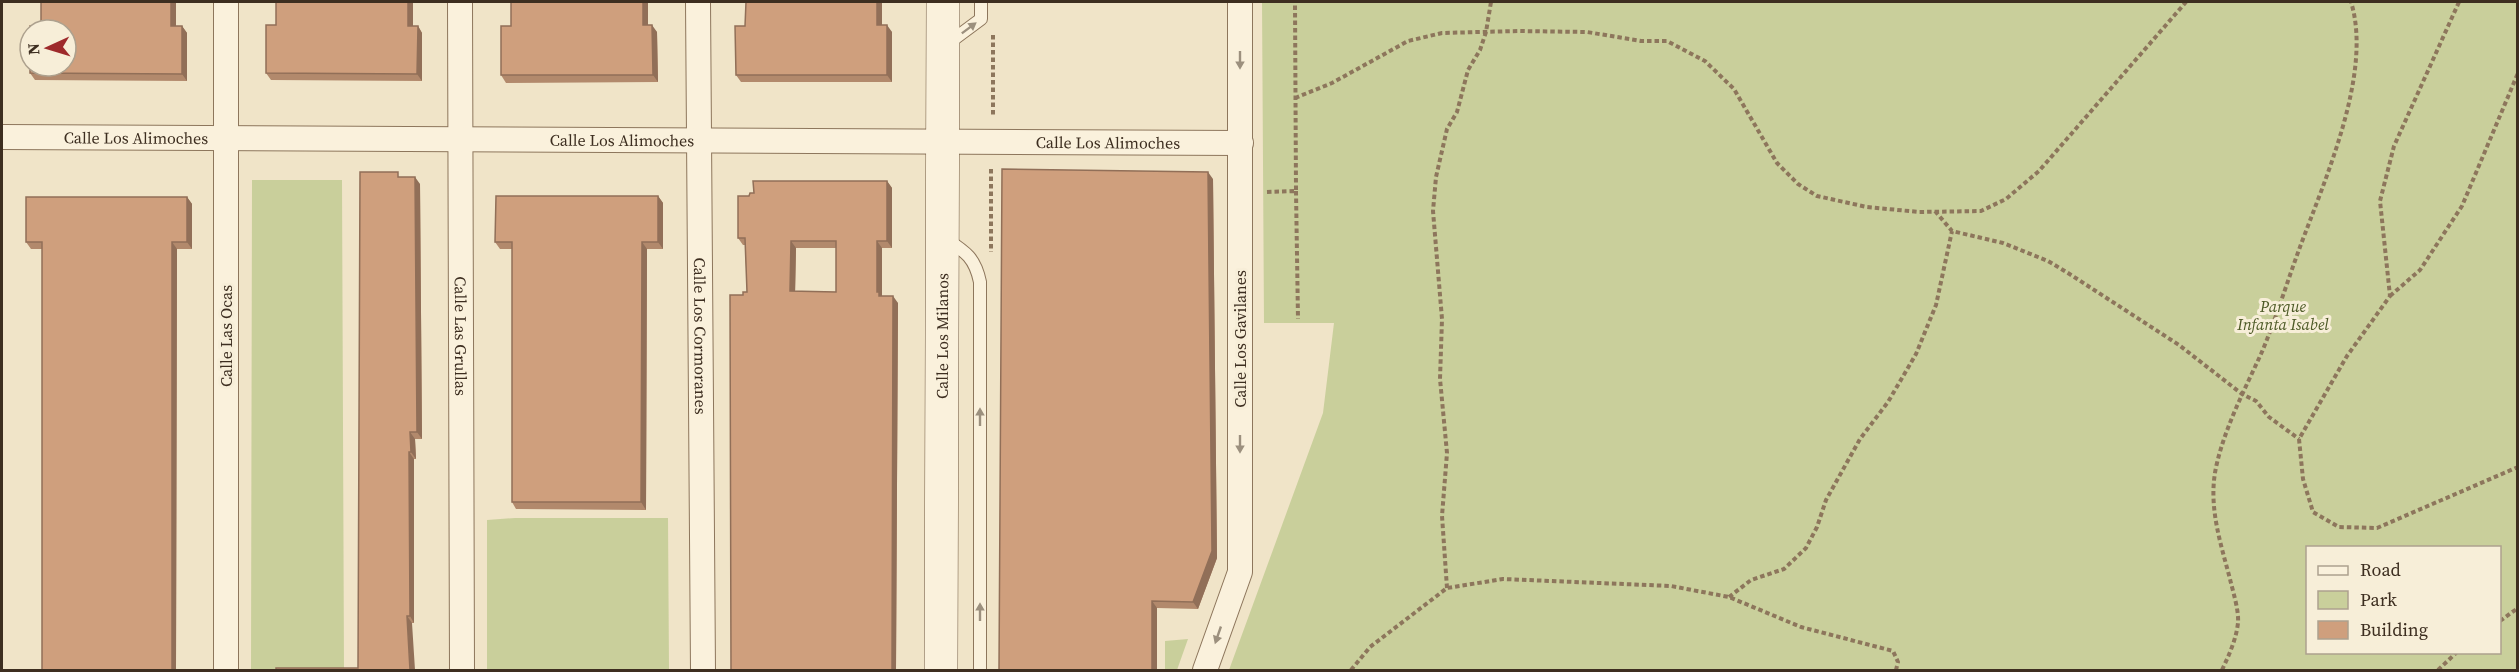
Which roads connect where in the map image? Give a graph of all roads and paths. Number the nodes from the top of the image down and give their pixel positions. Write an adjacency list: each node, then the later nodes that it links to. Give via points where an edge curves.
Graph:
1 (226, 2): 17 (street, Calle Las Ocas)
2 (460, 2): 18 (street, Calle Las Grullas)
3 (698, 2): 19 (street, Calle Los Cormoranes)
4 (943, 2): 13 (street, Calle Los Milanos)
5 (981, 2): 13 (lane, one-way to 5, via 981,18)
6 (1240, 2): 21 (street, Calle Los Gavilanes, one-way to 21)
7 (1294, 2): 15 (path)
8 (1491, 2): 12 (path)
9 (2186, 2): 24 (path, via 2039,171 2006,199 1981,211)
10 (2351, 2): 29 (path, via 2356,44 2352,87 2340,138 2262,352)
11 (2459, 2): 27 (path, via 2394,146 2380,201)
12 (1486, 32): 15 (path, via 1442,33 1408,41 1332,83); 24 (path, via 1587,32 1667,42 1705,61 1734,89 1777,163 1816,196 1866,207); 32 (path, via 1447,129 1433,211 1447,453 1442,516)
13 (943, 47): 20 (street, Calle Los Milanos)
14 (2517, 73): 27 (path, via 2462,206 2420,270)
15 (1295, 98): 22 (path)
16 (2, 137): 17 (street, Calle Los Alimoches)
17 (226, 139): 18 (street, Calle Los Alimoches); 37 (street, Calle Las Ocas)
18 (461, 140): 19 (street, Calle Los Alimoches); 38 (street, Calle Las Grullas)
19 (698, 141): 20 (street, Calle Los Alimoches); 39 (street, Calle Los Cormoranes)
20 (943, 142): 21 (street, Calle Los Alimoches); 26 (street, Calle Los Milanos)
21 (1241, 143): 23 (street, Calle Los Gavilanes)
22 (1296, 191): 23 (path); 28 (path)
23 (1241, 193): 42 (street, Calle Los Gavilanes, one-way to 42, via 1240,572)
24 (1935, 211): 25 (path)
25 (1952, 231): 29 (path, via 2003,243 2048,261 2151,325); 33 (path, via 1936,305 1916,354 1888,402 1860,439 1826,500 1806,548 1784,569 1751,580)
26 (941, 236): 40 (street, Calle Los Milanos); 41 (lane, one-way to 26, via 980,282 976,266 966,252)
27 (2390, 296): 30 (path, via 2347,356)
28 (1298, 319)
29 (2242, 394): 30 (path, via 2256,401 2269,417); 45 (path, via 2217,463 2212,494 2238,621)
30 (2299, 439): 31 (path, via 2303,479 2313,512 2339,527 2376,528)
31 (2517, 467)
32 (1447, 588): 33 (path, via 1503,579 1671,586); 43 (path, via 1370,647)
33 (1729, 597): 44 (path, via 1801,627 1893,651 1898,662)
34 (2517, 608): 35 (path)
35 (2501, 620)
36 (2455, 654): 46 (path)
37 (226, 670)
38 (462, 670)
39 (703, 670)
40 (941, 670)
41 (980, 670)
42 (1205, 670)
43 (1352, 670)
44 (1896, 670)
45 (2222, 670)
46 (2438, 670)

